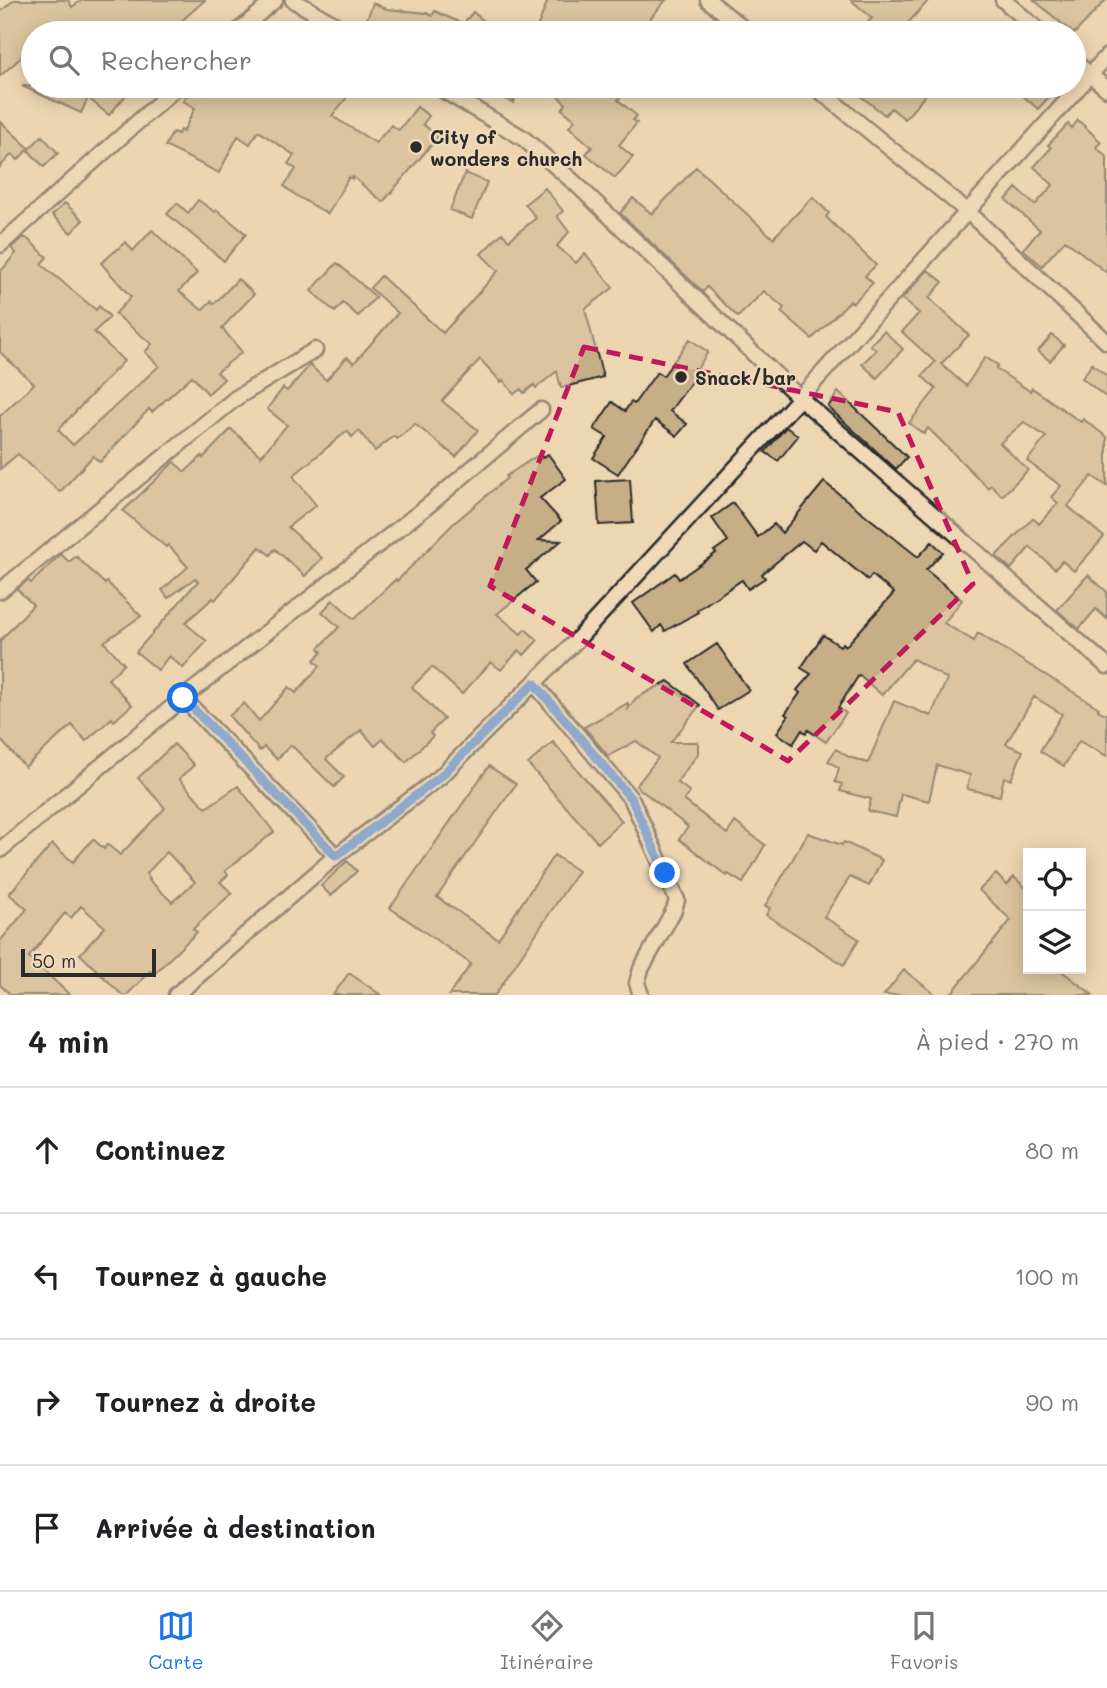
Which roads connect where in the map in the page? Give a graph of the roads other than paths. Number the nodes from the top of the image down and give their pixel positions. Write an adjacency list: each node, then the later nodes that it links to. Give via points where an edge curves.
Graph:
1 (275, 0): 5 (street)
2 (293, 0): 6 (street)
3 (708, 0): 7 (street)
4 (1003, 0): 8 (street)
5 (250, 21)
6 (329, 21)
7 (734, 21)
8 (1028, 21)
9 (1107, 56): 11 (street)
10 (1086, 71): 11 (street)
11 (1091, 75): 12 (street); 13 (street)
12 (1086, 81)
13 (1107, 89)
14 (165, 98): 19 (street)
15 (456, 98): 22 (street, via 523,138 576,184)
16 (829, 98): 18 (street)
17 (1070, 98): 18 (street)
18 (968, 212): 20 (street); 22 (street)
19 (0, 245)
20 (1107, 342)
21 (315, 350): 24 (street, via 236,398)
22 (800, 398): 25 (street); 26 (street)
23 (541, 410): 27 (street, via 430,504)
24 (0, 591)
25 (1107, 666)
26 (534, 683): 29 (street, via 440,777); 31 (street, via 632,800 677,900 641,969 637,982)
27 (183, 698): 28 (street); 29 (street)
28 (0, 850)
29 (336, 856): 30 (street)
30 (176, 995)
31 (641, 995)

